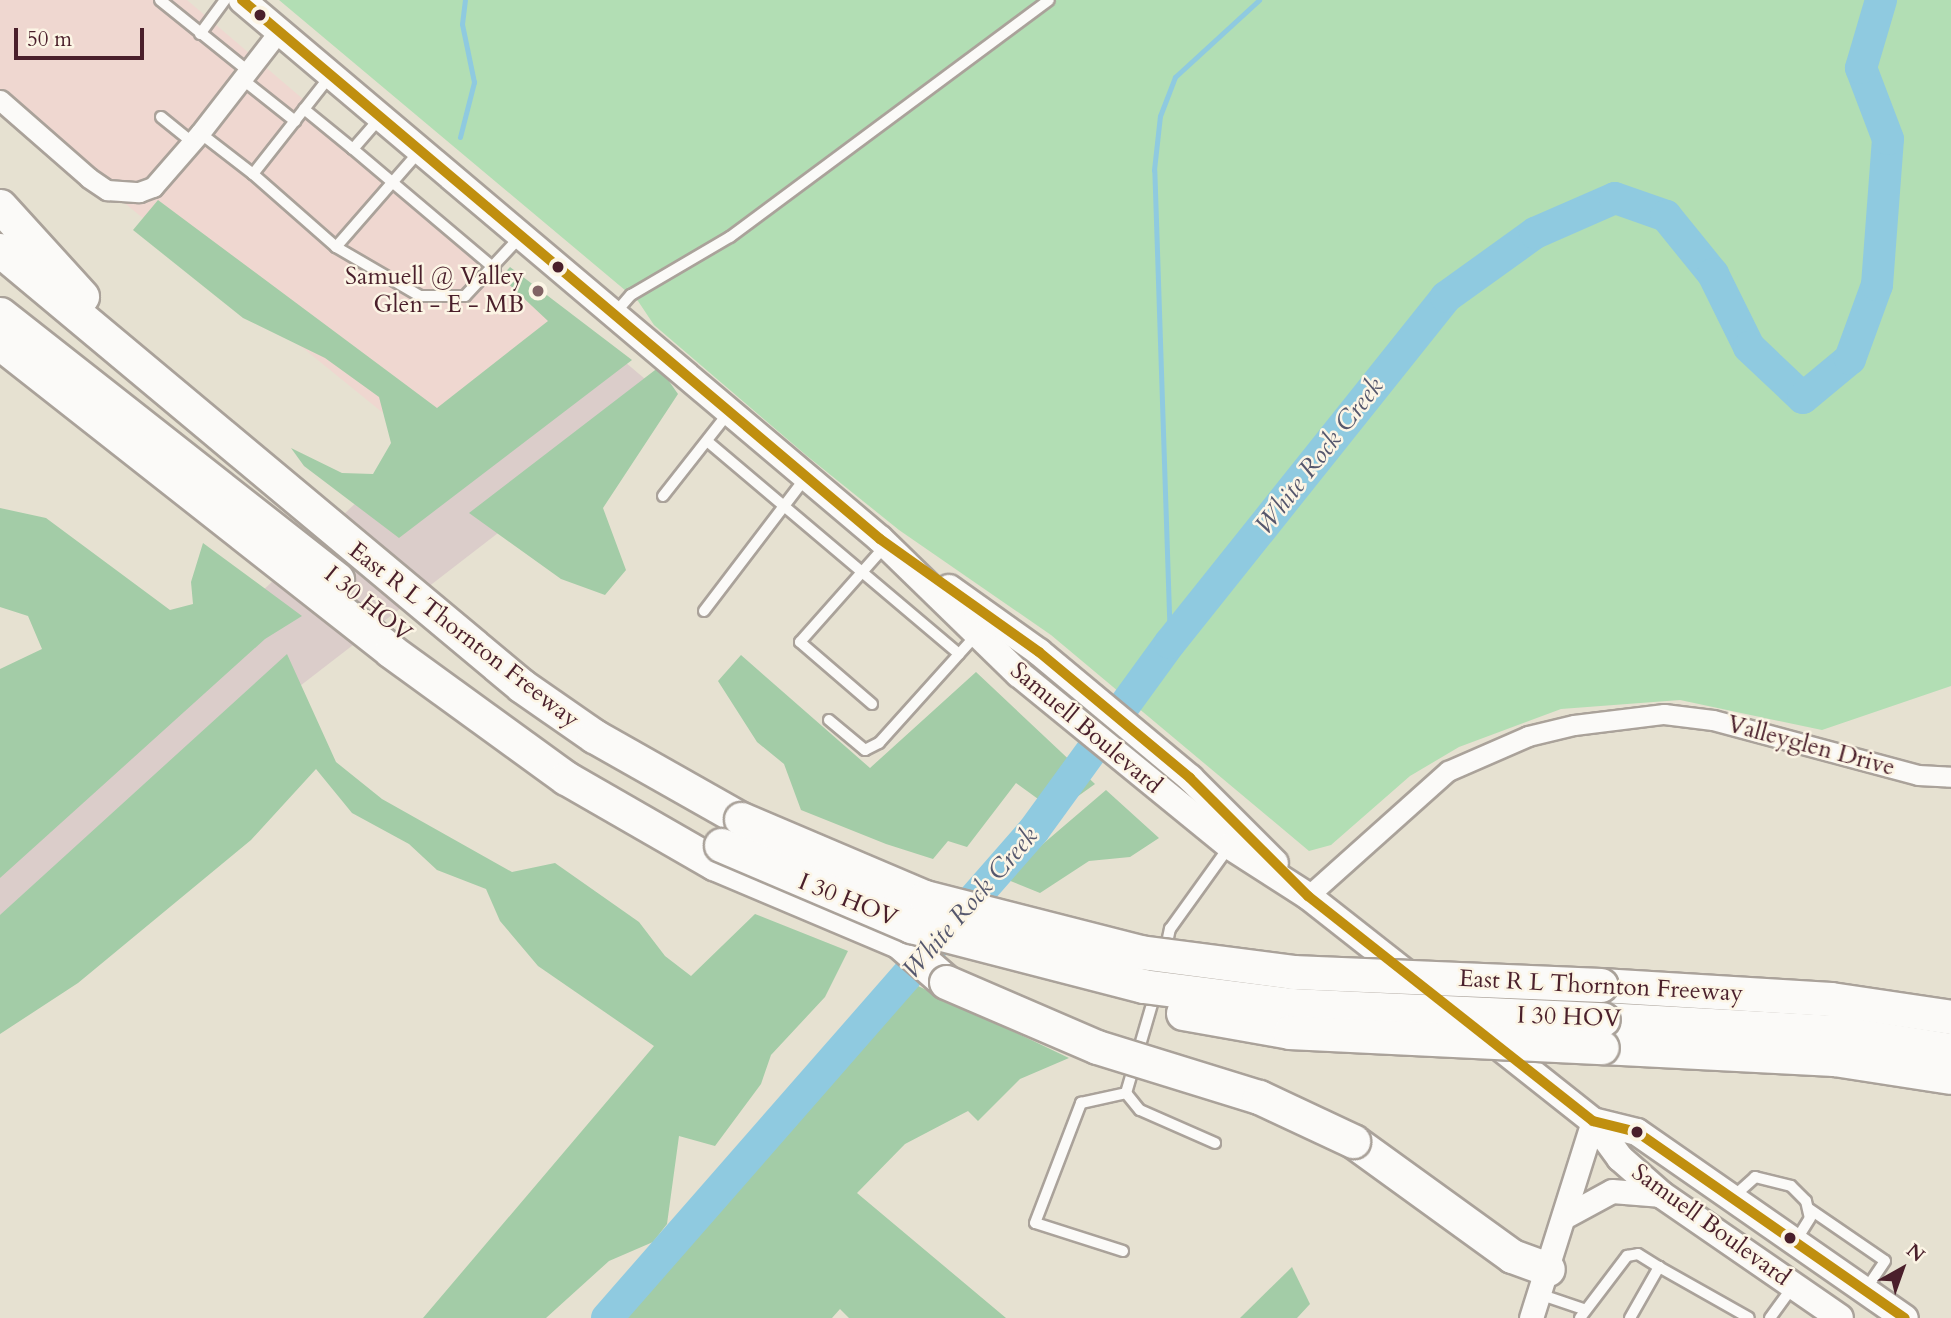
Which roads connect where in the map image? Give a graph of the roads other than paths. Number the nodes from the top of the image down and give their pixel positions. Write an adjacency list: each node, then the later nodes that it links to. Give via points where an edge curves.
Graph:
1 (160, 0): 6 (lane)
2 (225, 0): 6 (lane)
3 (242, 0): 5 (main road, Samuell Boulevard)
4 (1049, 0): 25 (lane, via 730,237 631,295)
5 (279, 31): 7 (street); 8 (main road, Samuell Boulevard)
6 (200, 34): 7 (lane)
7 (245, 75): 13 (lane); 14 (street)
8 (331, 75): 10 (lane); 12 (main road, Samuell Boulevard)
9 (0, 100): 14 (street, via 107,190 125,194 153,187)
10 (304, 109): 13 (lane); 15 (lane)
11 (161, 117): 14 (lane)
12 (380, 117): 15 (lane); 16 (main road, Samuell Boulevard)
13 (295, 121): 17 (lane)
14 (196, 137): 17 (lane)
15 (353, 149): 18 (lane)
16 (420, 150): 18 (lane); 20 (main road, Samuell Boulevard)
17 (253, 174): 21 (lane)
18 (391, 184): 21 (lane); 23 (lane)
19 (0, 206): 28 (highway)
20 (521, 236): 23 (lane); 25 (main road, Samuell Boulevard)
21 (337, 247): 23 (lane, via 420,296 465,296)
22 (0, 250): 28 (highway, East R L Thornton Freeway)
23 (495, 269)
24 (0, 314): 35 (highway)
25 (614, 314): 30 (main road, Samuell Boulevard)
26 (0, 343): 29 (highway, East R L Thornton Freeway)
27 (0, 372): 29 (highway)
28 (173, 397): 39 (highway, East R L Thornton Freeway, via 263,473)
29 (75, 402): 35 (highway, East R L Thornton Freeway)
30 (729, 412): 31 (lane); 32 (main road, Samuell Boulevard)
31 (707, 441): 33 (lane); 34 (lane)
32 (806, 477): 34 (lane); 36 (main road, Samuell Boulevard)
33 (663, 496)
34 (785, 505): 37 (lane); 38 (lane)
35 (231, 508): 39 (highway, East R L Thornton Freeway)
36 (883, 542): 37 (lane); 40 (main road, Samuell Boulevard); 47 (main road, Samuell Boulevard, via 1039,652 1190,778)
37 (864, 570): 41 (lane); 42 (lane, via 800,642)
38 (704, 611)
39 (409, 633): 45 (highway, East R L Thornton Freeway, via 594,736); 45 (highway, East R L Thornton Freeway, via 566,778)
40 (977, 634): 41 (lane); 46 (main road, Samuell Boulevard, via 1019,674)
41 (959, 654): 43 (lane, via 872,747 865,750)
42 (872, 704)
43 (829, 720)
44 (1951, 777): 47 (street, Valleyglen Drive, via 1918,775 1713,719 1642,715 1574,724 1498,747 1448,771)
45 (725, 843): 48 (highway, East R L Thornton Freeway); 51 (highway, East R L Thornton Freeway, bridge, via 1140,952 1293,972 1831,999); 52 (highway, I 30 HOV, bridge, via 911,926 1130,983 1291,1005)
46 (1230, 846): 47 (main road, Samuell Boulevard); 49 (lane, via 1170,929)
47 (1308, 896): 58 (main road, Samuell Boulevard)
48 (899, 941): 52 (highway, East R L Thornton Freeway, bridge, via 1064,988 1290,1032); 67 (highway, bridge, via 946,982 1032,1020 1259,1097 1353,1141)
49 (1161, 966)
50 (1158, 979): 57 (lane)
51 (1951, 1017)
52 (1602, 1033): 53 (highway, I 30 HOV, via 1836,1032); 54 (highway, East R L Thornton Freeway)
53 (1951, 1050)
54 (1908, 1069): 55 (highway, East R L Thornton Freeway); 56 (highway)
55 (1951, 1077)
56 (1951, 1090)
57 (1126, 1093): 59 (lane, via 1140,1110); 65 (lane, via 1081,1103 1035,1223)
58 (1593, 1121): 60 (main road, Samuell Boulevard, via 1620,1158); 61 (main road, Samuell Boulevard, via 1637,1132); 63 (street)
59 (1215, 1143)
60 (1662, 1195): 63 (street, via 1612,1191); 68 (main road, Samuell Boulevard)
61 (1732, 1197): 62 (lane, via 1755,1177 1771,1177 1791,1186); 64 (main road, Samuell Boulevard)
62 (1808, 1208): 64 (lane, via 1810,1218); 69 (lane, via 1885,1261)
63 (1566, 1216): 67 (street)
64 (1796, 1241): 69 (main road, Samuell Boulevard)
65 (1123, 1251)
66 (1659, 1267): 70 (lane, via 1638,1254 1627,1256); 72 (lane); 73 (lane)
67 (1543, 1281): 70 (lane); 71 (street)
68 (1793, 1286): 74 (lane); 75 (main road, Samuell Boulevard)
69 (1867, 1290): 76 (main road, Samuell Boulevard)
70 (1582, 1313)
71 (1531, 1318)
72 (1630, 1318)
73 (1749, 1318)
74 (1770, 1318)
75 (1840, 1318)
76 (1905, 1318)

